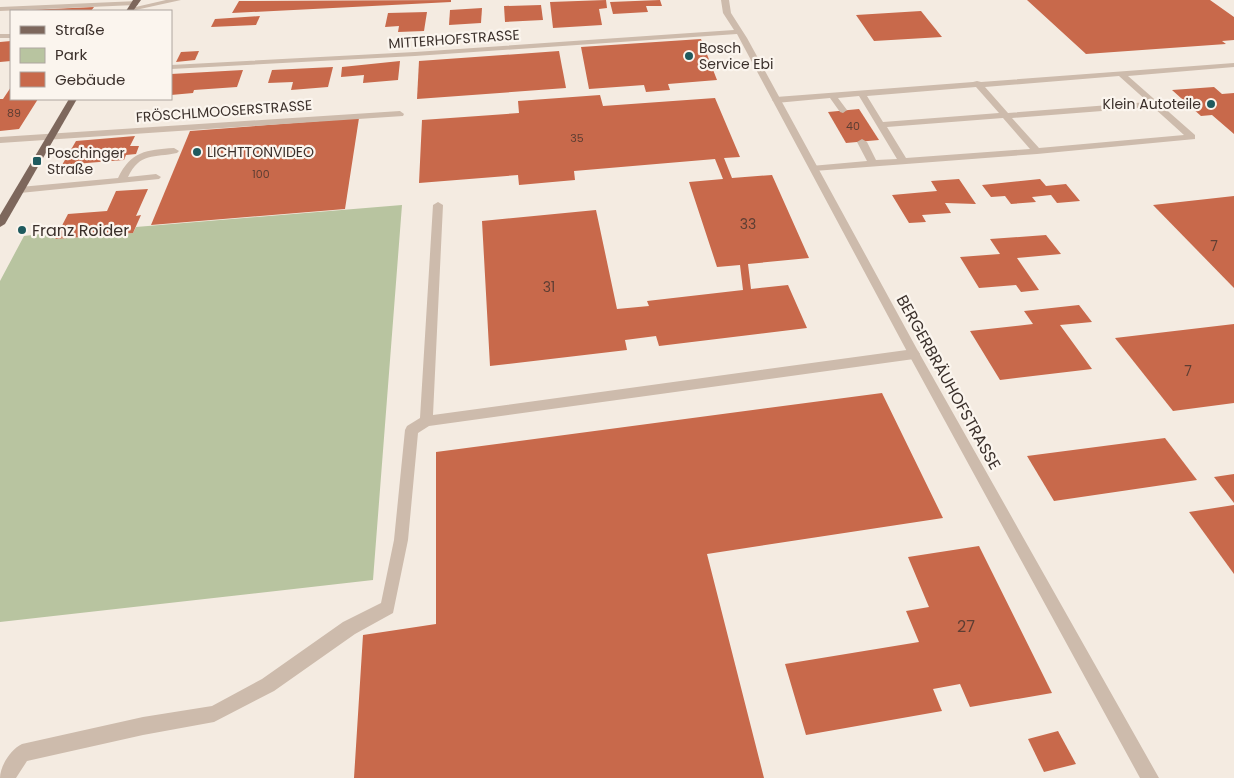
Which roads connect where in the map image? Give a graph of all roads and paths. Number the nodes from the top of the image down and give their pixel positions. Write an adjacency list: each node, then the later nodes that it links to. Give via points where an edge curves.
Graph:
1 (177, 0): 3 (street)
2 (725, 0): 6 (street, BERGERBRÄUHOFSTRASSE, via 727,13)
3 (165, 1): 4 (street)
4 (133, 6): 5 (street)
5 (0, 9)
6 (739, 32): 8 (street, MITTERHOFSTRASSE); 14 (street, BERGERBRÄUHOFSTRASSE)
7 (1234, 65): 9 (street)
8 (172, 67)
9 (1120, 73): 10 (street); 15 (street)
10 (977, 84): 11 (street); 18 (street)
11 (861, 93): 12 (street); 19 (street)
12 (832, 95): 14 (street); 16 (street)
13 (72, 100): 20 (main road)
14 (776, 100): 27 (street, BERGERBRÄUHOFSTRASSE)
15 (1155, 104): 18 (street); 24 (street, via 1192,137)
16 (843, 110)
17 (400, 114): 20 (street, FRÖSCHLMOOSERSTRASSE)
18 (1006, 116): 19 (street); 24 (street)
19 (881, 125): 25 (street)
20 (51, 136): 21 (street, FRÖSCHLMOOSERSTRASSE); 30 (main road)
21 (0, 140)
22 (862, 142): 26 (street)
23 (174, 151): 29 (street, via 146,153 128,164)
24 (1036, 151): 25 (street)
25 (902, 161): 26 (street)
26 (873, 163): 27 (street)
27 (814, 168): 33 (street, BERGERBRÄUHOFSTRASSE)
28 (156, 178): 29 (street)
29 (121, 181): 30 (street)
30 (20, 190): 32 (main road)
31 (438, 205): 34 (street)
32 (2, 218)
33 (914, 354): 34 (street); 36 (street, BERGERBRÄUHOFSTRASSE)
34 (426, 420): 35 (street, via 412,430 401,540 388,608 349,628 268,685 214,714 22,753)
35 (5, 778)
36 (1150, 778)

